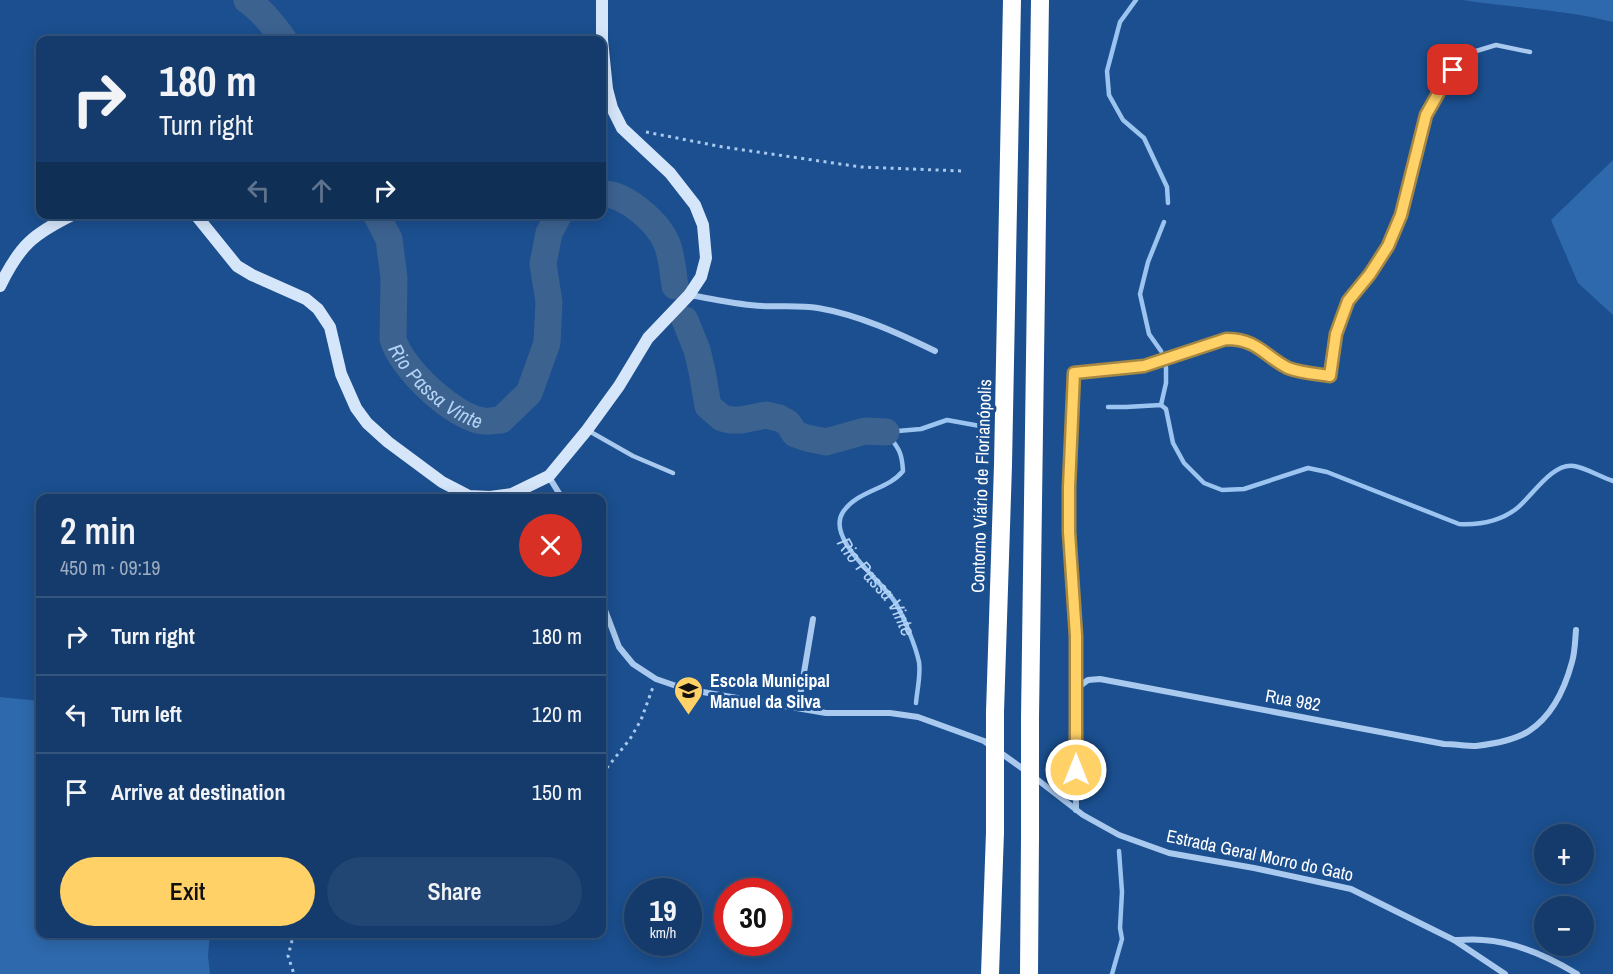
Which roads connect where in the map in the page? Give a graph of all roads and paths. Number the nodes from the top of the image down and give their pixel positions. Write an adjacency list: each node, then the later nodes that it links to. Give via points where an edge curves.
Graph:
1 (602, 0): 4 (street)
2 (1012, 0): 32 (highway, Contorno Viário de Florianópolis, bridge)
3 (1040, 0): 33 (highway, bridge)
4 (602, 36)
5 (1530, 52): 14 (lane, via 1496,45 1463,55 1443,85 1426,115 1401,215 1388,246 1348,301 1336,334 1330,376 1287,367 1247,341 1236,339 1144,366)
6 (606, 79): 7 (street, via 612,108)
7 (622, 128): 8 (path, via 861,167); 12 (street, via 670,173 695,205 703,225 706,258 701,277)
8 (962, 171)
9 (64, 219): 11 (street, via 28,242)
10 (199, 219): 18 (street, via 237,266 306,299 318,309 330,327 341,374 367,423 442,482)
11 (0, 286)
12 (689, 295): 13 (street, via 838,312); 15 (street, via 648,338)
13 (935, 351)
14 (1074, 373): 25 (street, via 1069,532)
15 (587, 430): 16 (lane); 17 (street)
16 (673, 473)
17 (549, 476): 19 (street); 20 (street)
18 (465, 494)
19 (512, 494)
20 (560, 494)
21 (606, 613): 24 (street, Estrada Geral Morro do Gato, via 619,647 633,664)
22 (813, 619): 26 (street)
23 (1576, 630): 25 (street, Rua 982, via 1573,660 1549,711 1529,731 1476,746 1444,744 1100,680 1088,680)
24 (656, 679): 26 (street, Estrada Geral Morro do Gato, via 685,689); 27 (path, via 636,730)
25 (1077, 688): 28 (street)
26 (798, 708): 28 (street, Estrada Geral Morro do Gato, via 890,713 945,726 984,741)
27 (606, 769)
28 (1076, 810): 30 (street, Estrada Geral Morro do Gato, via 1119,835 1169,853 1351,889)
29 (293, 938): 31 (path, via 288,957)
30 (1454, 940): 34 (street, Estrada Geral Morro do Gato); 35 (street, via 1516,946)
31 (294, 974)
32 (990, 974)
33 (1029, 974)
34 (1504, 974)
35 (1577, 974)

